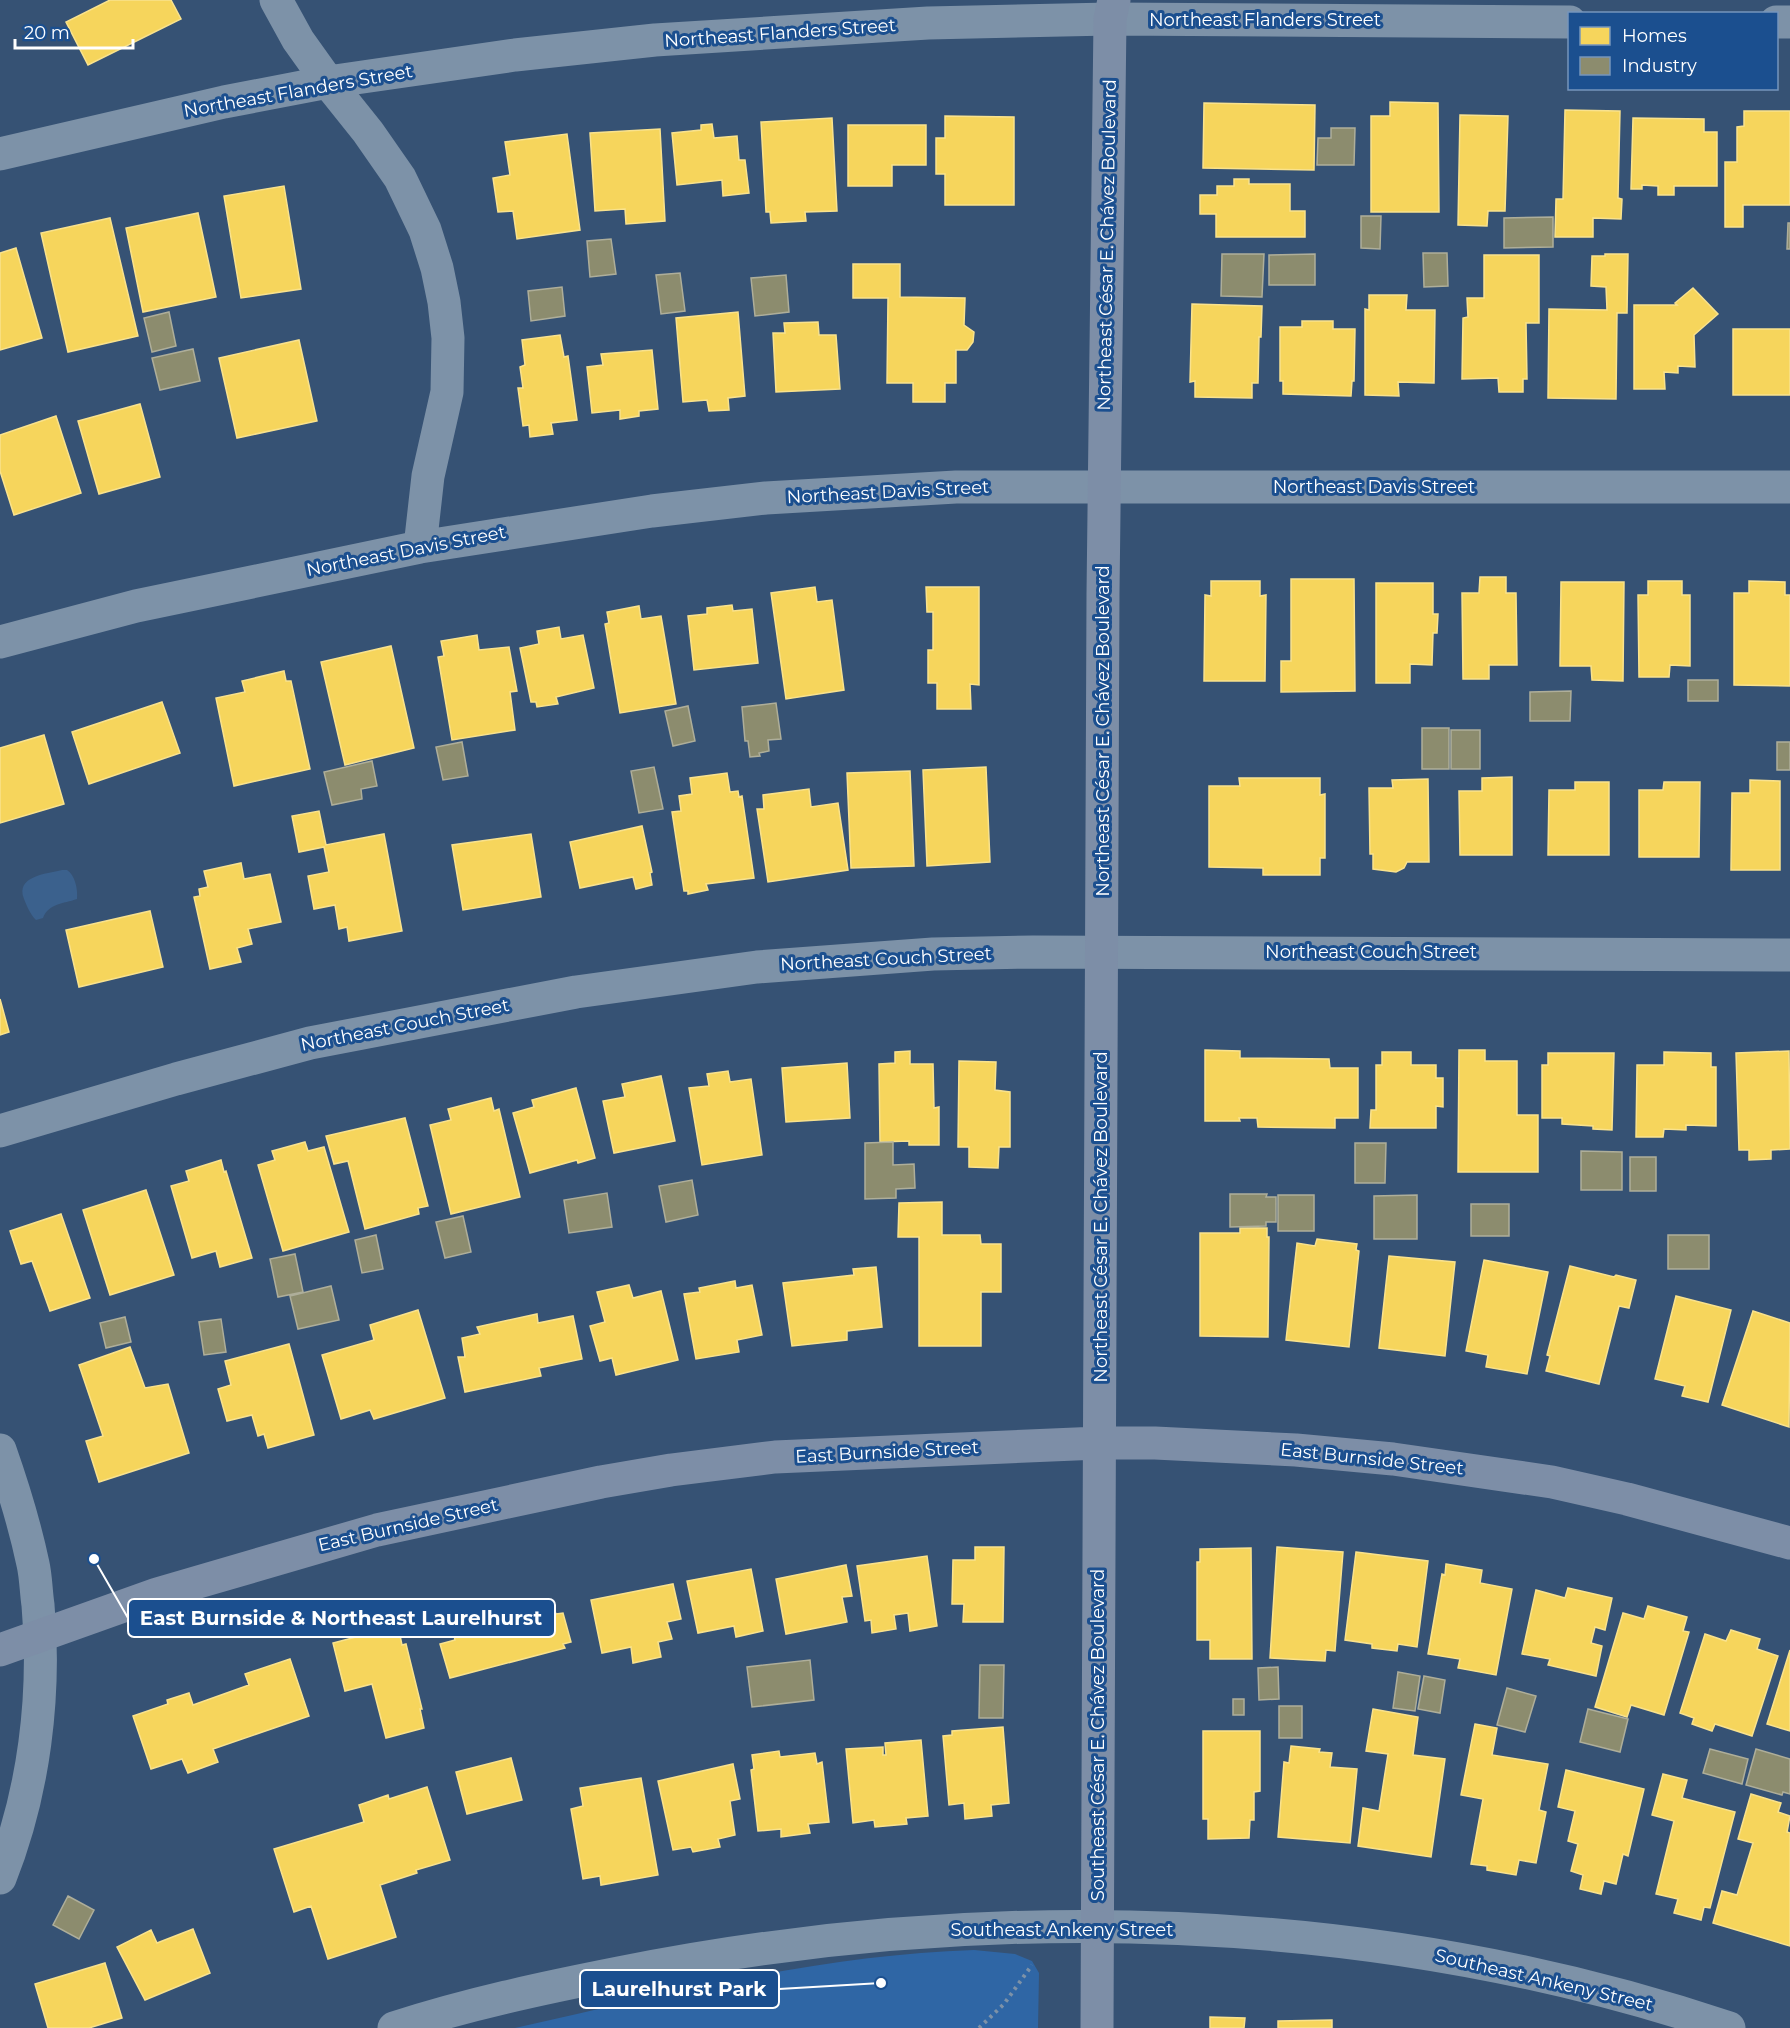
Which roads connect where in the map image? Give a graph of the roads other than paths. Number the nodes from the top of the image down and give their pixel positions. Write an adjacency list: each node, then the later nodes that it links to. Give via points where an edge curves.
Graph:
1 (276, 0): 4 (street)
2 (1110, 6): 3 (street, Northeast Flanders Street); 4 (street, Northeast Flanders Street, via 928,23 655,40); 6 (main road, Northeast César E. Chávez Boulevard)
3 (1568, 22)
4 (328, 82): 5 (street, Northeast Flanders Street); 8 (street, via 400,178 425,230 444,302 447,392 428,476)
5 (0, 154)
6 (1104, 487): 7 (street, Northeast Davis Street); 8 (street, Northeast Davis Street, via 956,487 766,498 641,512); 10 (main road, Northeast César E. Chávez Boulevard)
7 (1790, 487)
8 (420, 547): 9 (street, Northeast Davis Street, via 136,606)
9 (0, 642)
10 (1102, 951): 11 (street, Northeast Couch Street); 12 (street, Northeast Couch Street, via 933,954 757,967 576,992 310,1043); 13 (main road, Northeast César E. Chávez Boulevard)
11 (1790, 955)
12 (0, 1131)
13 (1100, 1443): 15 (main road, East Burnside Street, via 1296,1450 1473,1470 1627,1499); 16 (main road, East Burnside Street, via 775,1457 602,1482 377,1530 157,1594); 19 (main road, Southeast César E. Chávez Boulevard)
14 (0, 1450): 16 (street, via 34,1566)
15 (1790, 1543)
16 (40, 1636): 17 (main road, East Burnside Street); 18 (street, via 33,1757 20,1818)
17 (0, 1650)
18 (0, 1878)
19 (1098, 1927): 20 (street, Southeast Ankeny Street, via 929,1932 764,1948 505,1996); 21 (main road, Southeast César E. Chávez Boulevard); 22 (street, Southeast Ankeny Street, via 1242,1933 1429,1954 1602,1990)
20 (394, 2028)
21 (1097, 2028)
22 (1729, 2028)

